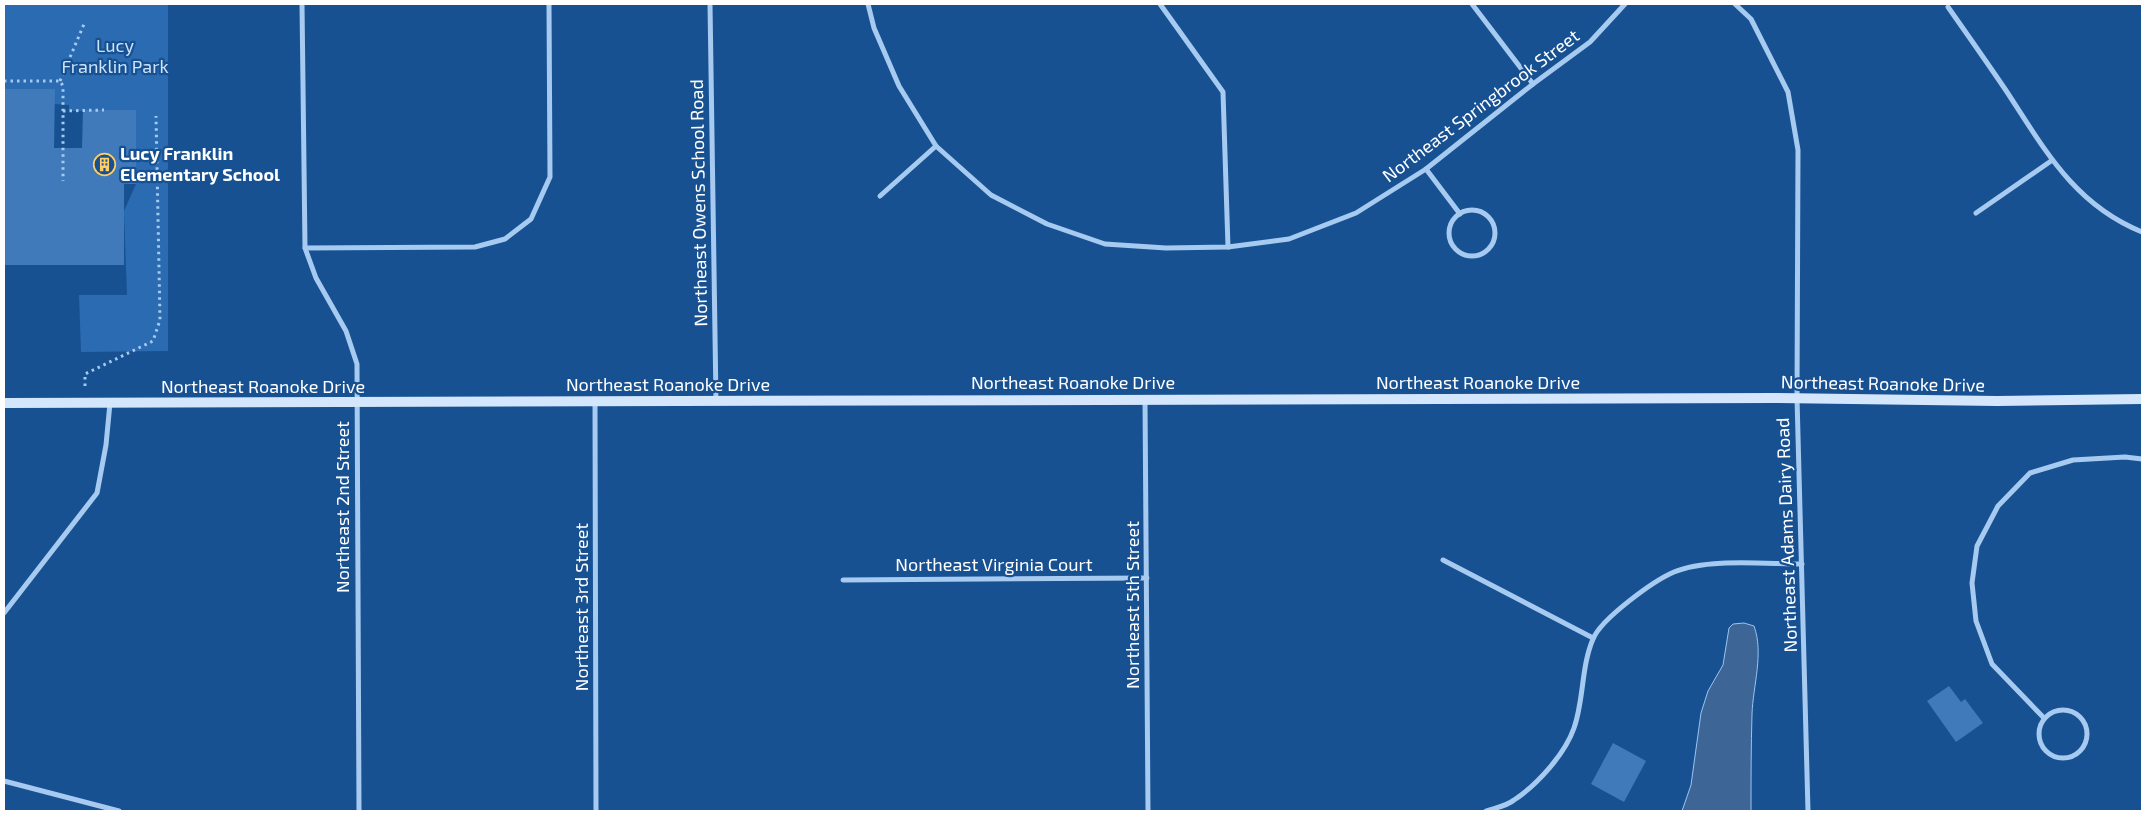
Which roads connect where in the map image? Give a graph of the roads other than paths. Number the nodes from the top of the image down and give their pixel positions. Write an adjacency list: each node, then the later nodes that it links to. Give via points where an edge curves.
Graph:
1 (302, 4): 19 (street, Northeast 2nd Street)
2 (549, 4): 19 (street, via 550,177 531,219 505,239 475,246)
3 (710, 4): 23 (street, Northeast Owens School Road)
4 (868, 4): 11 (street, Northeast Springbrook Street, via 874,28 899,86)
5 (1160, 4): 18 (street, via 1223,92)
6 (1472, 4): 10 (street)
7 (1625, 4): 10 (street, Northeast Springbrook Street, via 1590,42)
8 (1735, 4): 20 (street, Northeast Adams Dairy Road, via 1751,19 1788,92 1798,150)
9 (1948, 7): 12 (street)
10 (1533, 84): 13 (street, Northeast Springbrook Street)
11 (936, 146): 14 (street); 18 (street, Northeast Springbrook Street, via 991,195 1047,224 1105,244 1166,248)
12 (2051, 161): 15 (street); 17 (street, via 2092,204)
13 (1426, 169): 16 (street); 18 (street, Northeast Springbrook Street, via 1356,213 1289,239)
14 (880, 196)
15 (1976, 213)
16 (1460, 214): 16 (street, via 1449,229 1451,244 1462,255 1484,254 1490,249 1496,234 1492,220 1479,211)
17 (2142, 232)
18 (1228, 247)
19 (305, 248): 26 (street, Northeast 2nd Street, via 316,278 346,331 357,364)
20 (1797, 398): 21 (street, Northeast Roanoke Drive); 22 (street, Northeast Roanoke Drive); 30 (street, Northeast Adams Dairy Road)
21 (1145, 399): 23 (street, Northeast Roanoke Drive); 31 (street, Northeast 5th Street)
22 (2142, 399)
23 (716, 401): 27 (street, Northeast Roanoke Drive)
24 (4, 403): 25 (street, Northeast Roanoke Drive)
25 (110, 403): 26 (street, Northeast Roanoke Drive); 33 (street, via 97,493)
26 (356, 403): 27 (street, Northeast Roanoke Drive); 38 (street, Northeast 2nd Street)
27 (595, 403): 39 (street, Northeast 3rd Street)
28 (2142, 459): 35 (street, via 2072,460 2030,473 1998,506 1977,546 1972,583 1976,621 1992,664)
29 (1443, 560): 34 (street)
30 (1802, 564): 34 (street, via 1703,565 1674,572 1620,607); 42 (street, Northeast Adams Dairy Road)
31 (1146, 578): 32 (street, Northeast Virginia Court); 40 (street, Northeast 5th Street)
32 (843, 580)
33 (4, 613)
34 (1593, 638): 41 (street, via 1574,728 1561,752 1539,780 1513,802)
35 (2044, 718): 35 (street, via 2038,734 2043,749 2057,758 2066,758 2080,751 2087,729 2079,715 2064,709 2049,713)
36 (4, 781): 37 (street)
37 (119, 811)
38 (359, 811)
39 (596, 811)
40 (1148, 811)
41 (1486, 811)
42 (1808, 811)

